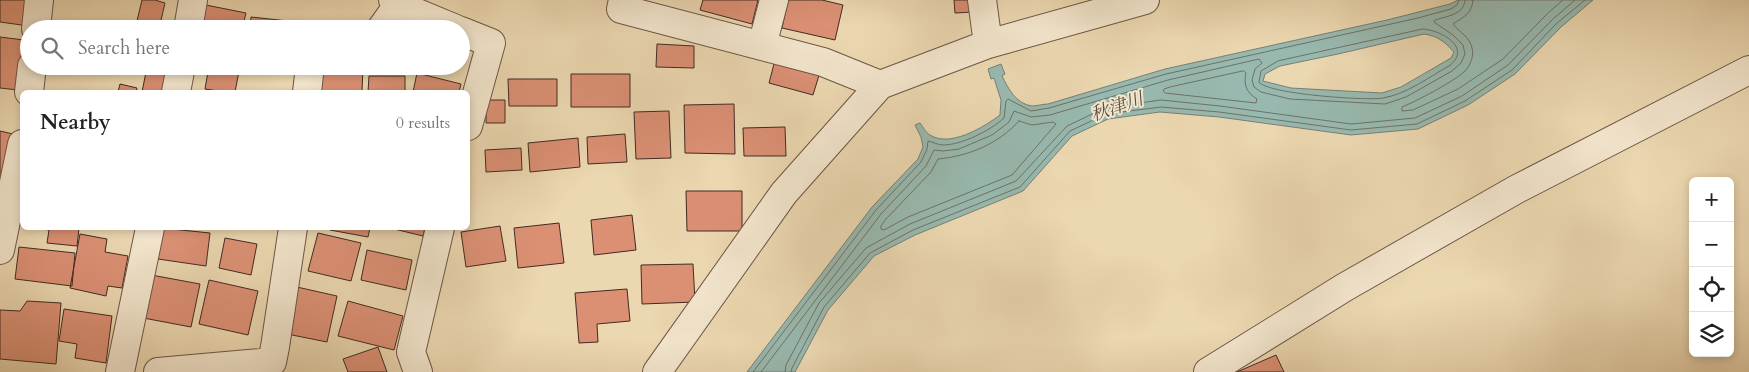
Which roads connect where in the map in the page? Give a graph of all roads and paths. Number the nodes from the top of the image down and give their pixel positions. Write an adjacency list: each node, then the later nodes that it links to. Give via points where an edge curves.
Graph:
1 (39, 0): 8 (street)
2 (193, 0): 9 (street)
3 (623, 0): 14 (street, via 621,9)
4 (774, 0): 14 (street)
5 (982, 0): 13 (street)
6 (1145, 0): 13 (street)
7 (395, 3): 10 (street); 11 (street)
8 (37, 20)
9 (190, 20)
10 (386, 20)
11 (435, 20)
12 (470, 34): 23 (street, via 491,42)
13 (988, 44): 19 (street)
14 (762, 46): 19 (street, via 823,62)
15 (1749, 70): 34 (street, via 1517,189 1345,287)
16 (31, 75): 20 (street)
17 (179, 75): 21 (street)
18 (309, 75): 22 (street)
19 (880, 85): 33 (street, via 784,193)
20 (29, 90)
21 (176, 90)
22 (307, 90)
23 (470, 119)
24 (20, 154): 28 (street)
25 (150, 230): 30 (street)
26 (293, 230): 29 (street, via 272,362)
27 (440, 230): 32 (street, via 410,352)
28 (0, 250)
29 (248, 368): 31 (street)
30 (120, 372)
31 (158, 372)
32 (418, 372)
33 (657, 372)
34 (1208, 372)

